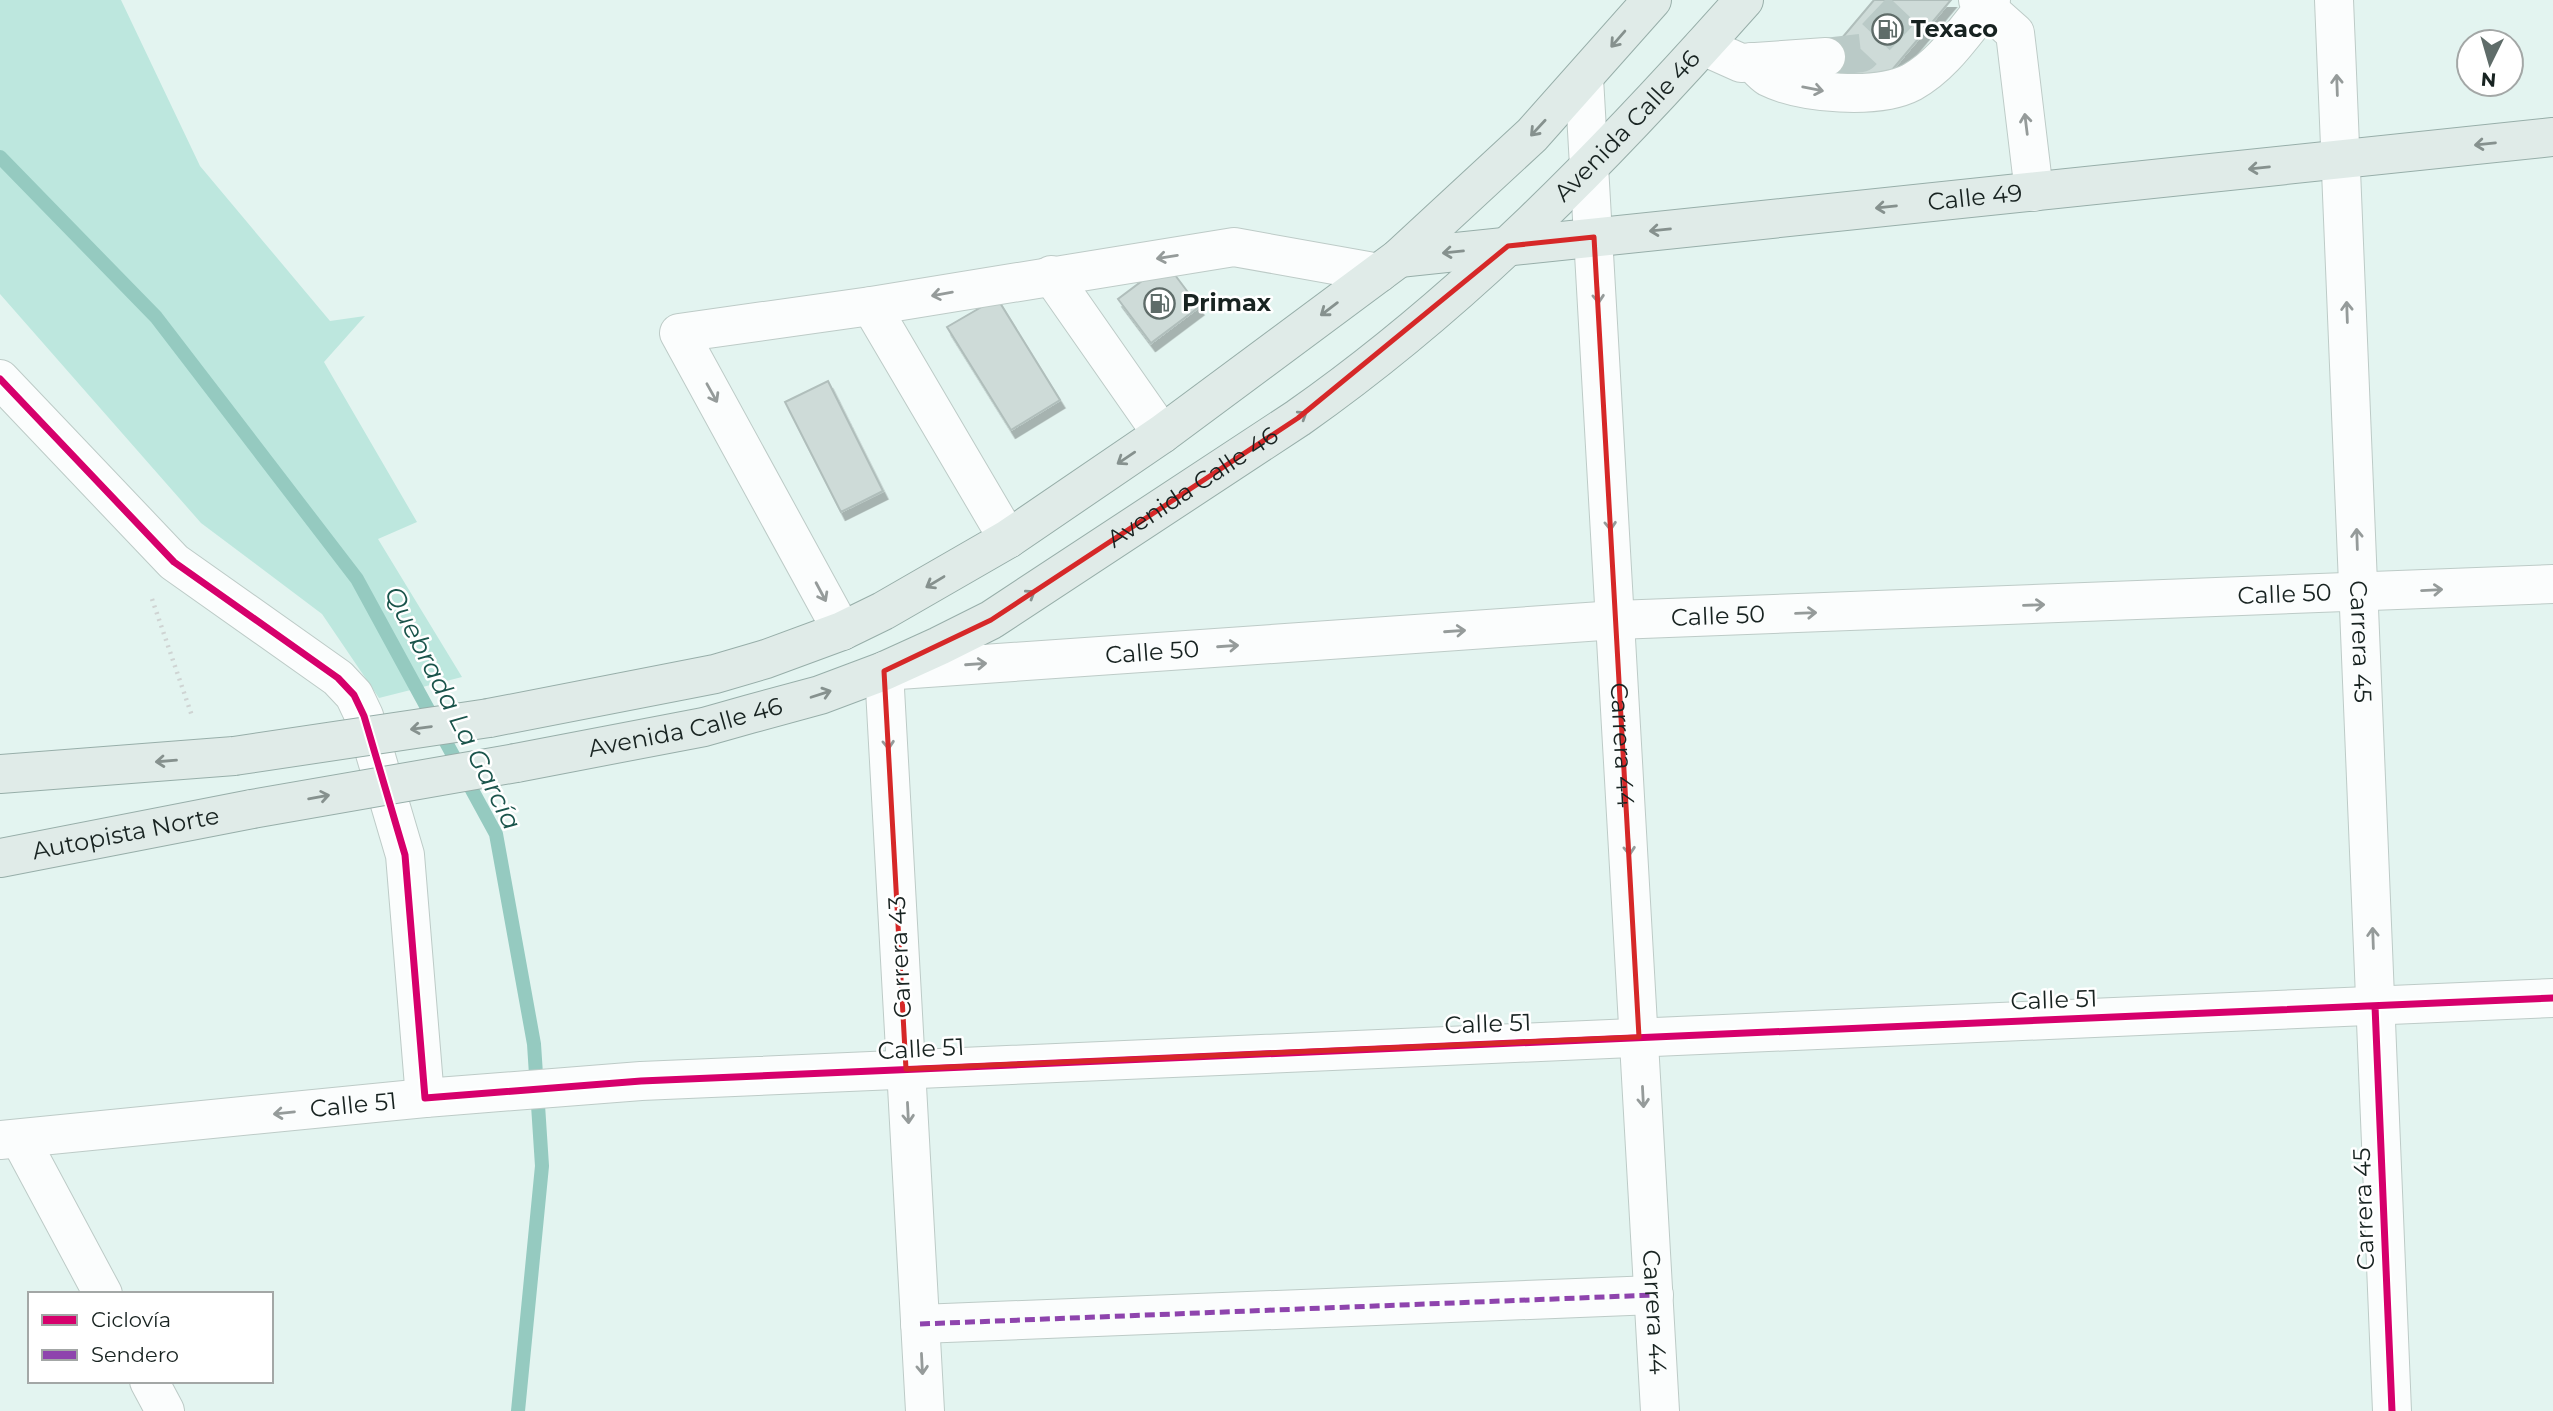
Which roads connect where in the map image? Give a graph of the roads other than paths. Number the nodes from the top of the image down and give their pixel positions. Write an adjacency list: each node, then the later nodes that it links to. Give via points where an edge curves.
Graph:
1 (1653, 0): 8 (main road, Avenida Calle 46, one-way to 8)
2 (1744, 0): 5 (main road, Avenida Calle 46)
3 (2334, 0): 10 (street, Carrera 45, one-way to 3)
4 (1985, 2): 7 (street, one-way to 4, via 1768,76 1802,87 1837,94 1883,91 1912,82 1949,52); 12 (street, one-way to 4, via 2015,33)
5 (1703, 46): 7 (street, via 1741,63); 11 (main road, Avenida Calle 46)
6 (1826, 57): 7 (street)
7 (1752, 62)
8 (1584, 78): 11 (street, Carrera 44); 15 (main road, Avenida Calle 46, one-way to 15, via 1532,135)
9 (2553, 137): 10 (main road, Calle 49, one-way to 10)
10 (2340, 159): 12 (main road, Calle 49, one-way to 12); 22 (street, Carrera 45, one-way to 10)
11 (1590, 165): 13 (street, Carrera 44); 14 (main road, Avenida Calle 46)
12 (2034, 191): 13 (main road, Calle 49, one-way to 13)
13 (1594, 237): 14 (main road, Calle 49); 23 (street, Carrera 44, one-way to 23)
14 (1508, 246): 15 (main road, Calle 49, one-way to 15); 25 (main road, Avenida Calle 46, one-way to 14, via 991,620 1298,418 1378,358)
15 (1389, 266): 16 (street, one-way to 16, via 1234,247); 19 (main road, Avenida Calle 46, one-way to 19)
16 (1051, 275): 17 (street, one-way to 17); 19 (street)
17 (872, 306): 20 (street); 24 (street, one-way to 24, via 680,333)
18 (0, 379): 33 (street, via 174,562 338,678 355,695 405,855)
19 (1162, 434): 20 (main road, Avenida Calle 46, one-way to 20)
20 (1008, 538): 24 (main road, Avenida Calle 46, one-way to 24, via 926,588)
21 (2553, 584): 22 (street, Calle 50, one-way to 21)
22 (2359, 593): 23 (street, Calle 50, one-way to 22); 30 (street, Carrera 45, one-way to 22)
23 (1616, 620): 25 (street, Calle 50, one-way to 23); 31 (street, Carrera 44, one-way to 31)
24 (842, 631): 26 (main road, Avenida Calle 46, one-way to 26, bridge, via 715,674 489,718 234,756)
25 (884, 671): 27 (main road, Avenida Calle 46, one-way to 25, bridge, via 704,727 820,695); 32 (street, Carrera 43, one-way to 32)
26 (0, 774)
27 (252, 809): 28 (main road, Autopista Norte)
28 (0, 858)
29 (2553, 998): 30 (street, Calle 51)
30 (2375, 1006): 31 (street, Calle 51); 42 (street, Carrera 45)
31 (1639, 1037): 32 (street, Calle 51); 36 (street, Carrera 44, one-way to 36)
32 (906, 1069): 33 (street, Calle 51, via 641,1081); 37 (street, Carrera 43, one-way to 37)
33 (425, 1098): 34 (street, Calle 51, one-way to 34)
34 (10, 1139): 35 (street)
35 (102, 1292)
36 (1654, 1295): 37 (street); 41 (street, Carrera 44)
37 (920, 1324): 40 (street, Carrera 43, one-way to 40)
38 (150, 1383): 39 (street)
39 (165, 1411)
40 (925, 1411)
41 (1661, 1411)
42 (2392, 1411)

